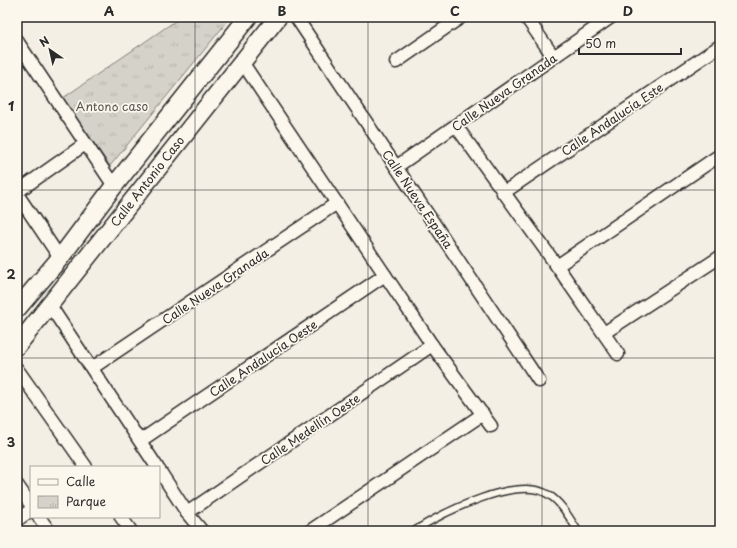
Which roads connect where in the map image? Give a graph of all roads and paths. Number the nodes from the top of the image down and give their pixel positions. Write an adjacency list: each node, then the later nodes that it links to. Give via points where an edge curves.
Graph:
1 (248, 17): 16 (main road, Calle Antonio Caso)
2 (278, 17): 10 (main road, Calle Antonio Caso)
3 (296, 17): 15 (street, Calle Nueva España)
4 (461, 17): 11 (street)
5 (526, 17): 9 (street)
6 (611, 17): 9 (street, Calle Nueva Granada)
7 (17, 41): 13 (street)
8 (720, 46): 18 (street, Calle Andalucía Este)
9 (554, 56): 12 (street, Calle Nueva Granada)
10 (242, 62): 19 (street); 24 (main road, Calle Antonio Caso)
11 (396, 62)
12 (456, 126): 15 (street, Calle Nueva Granada); 18 (street)
13 (85, 144): 16 (street); 17 (street)
14 (720, 155): 22 (street)
15 (396, 167): 32 (street, Calle Nueva España)
16 (114, 186): 21 (main road, Calle Antonio Caso)
17 (17, 193): 21 (street)
18 (503, 193): 22 (street)
19 (337, 203): 23 (street); 30 (street, Calle Nueva Granada)
20 (720, 257): 26 (street)
21 (60, 258): 25 (main road, Calle Antonio Caso)
22 (557, 266): 26 (street)
23 (385, 275): 27 (street); 35 (street, Calle Andalucía Oeste)
24 (49, 304): 28 (main road, Calle Antonio Caso); 30 (street)
25 (17, 309)
26 (604, 334): 29 (street)
27 (432, 345): 33 (street); 42 (street, Calle Medellín Oeste)
28 (17, 346)
29 (618, 354)
30 (92, 368): 35 (street)
31 (17, 369): 36 (street)
32 (539, 381)
33 (483, 414): 34 (street); 49 (street)
34 (491, 426)
35 (140, 441): 37 (street)
36 (85, 466)
37 (156, 466)
38 (160, 472): 42 (street)
39 (17, 485): 40 (street)
40 (30, 504)
41 (30, 511): 45 (street)
42 (187, 513): 48 (street)
43 (40, 518): 46 (street)
44 (122, 518): 47 (street)
45 (17, 520)
46 (49, 531)
47 (131, 531)
48 (202, 531)
49 (310, 531)
50 (414, 531): 51 (lane, via 481,498 527,488 540,490 549,495)
51 (578, 531)

